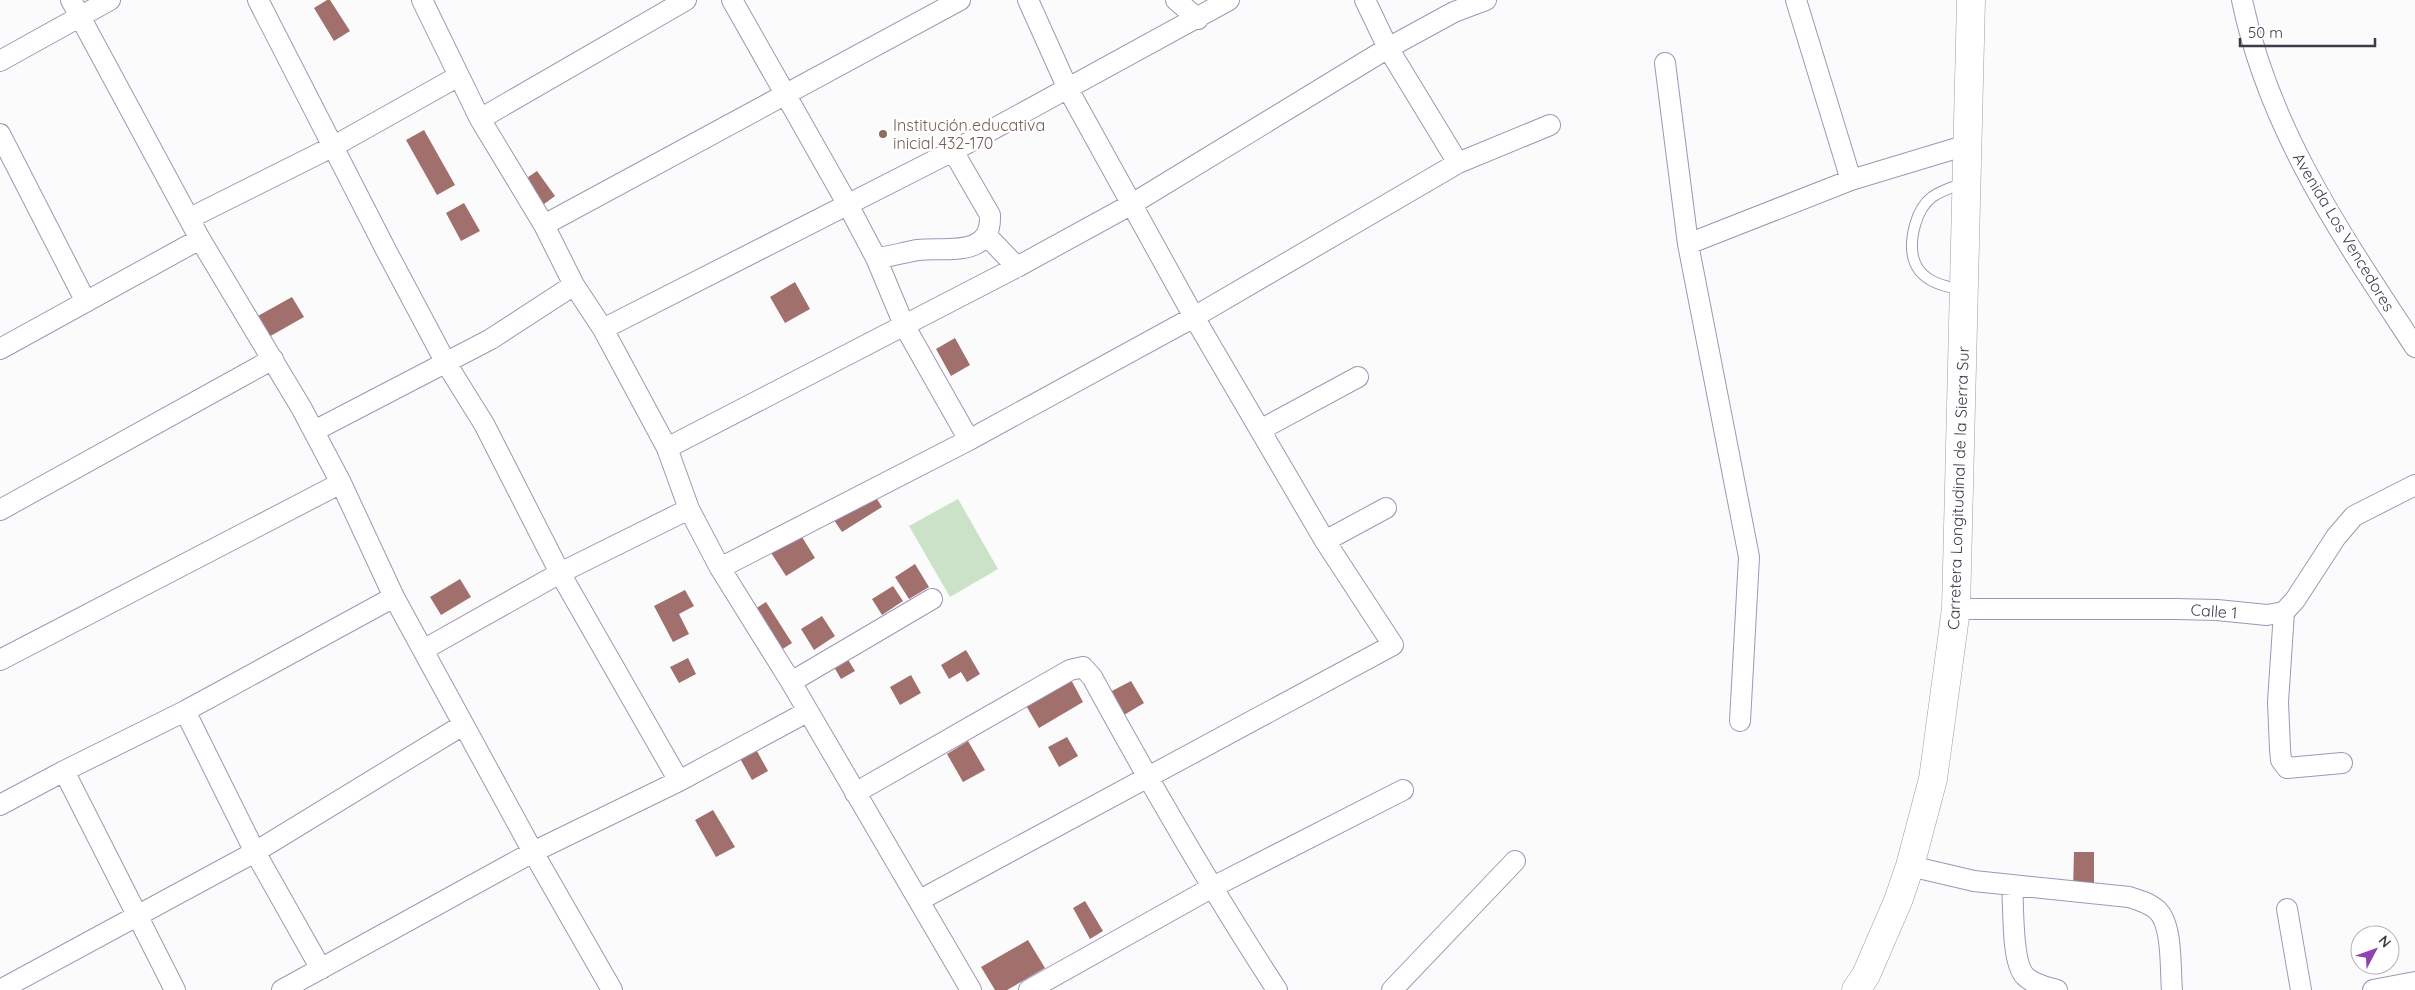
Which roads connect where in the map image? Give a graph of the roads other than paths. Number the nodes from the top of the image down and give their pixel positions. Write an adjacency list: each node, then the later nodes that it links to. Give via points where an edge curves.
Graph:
1 (110, 0): 15 (street)
2 (258, 0): 27 (street)
3 (422, 0): 20 (street)
4 (686, 0): 23 (street)
5 (732, 0): 22 (street)
6 (960, 0): 22 (street)
7 (1028, 0): 21 (street)
8 (1176, 0): 16 (street)
9 (1229, 0): 16 (street)
10 (1365, 0): 17 (street)
11 (1486, 0): 17 (street, via 1454,12)
12 (1796, 0): 30 (street)
13 (1971, 0): 26 (highway, Carretera Longitudinal de la Sierra Sur)
14 (2242, 0): 47 (street, Avenida Los Vencedores, via 2258,66 2300,163 2347,244)
15 (75, 8): 18 (street); 34 (street)
16 (1198, 19): 21 (street)
17 (1388, 48): 29 (street); 32 (street)
18 (0, 61)
19 (1665, 64): 38 (street)
20 (457, 77): 23 (street); 27 (street)
21 (1068, 89): 28 (street); 32 (street)
22 (785, 96): 33 (street); 35 (street)
23 (480, 119): 35 (street)
24 (1550, 125): 29 (street)
25 (0, 134): 43 (street)
26 (1968, 145): 30 (street); 31 (highway, Carretera Longitudinal de la Sierra Sur)
27 (334, 146): 34 (street); 50 (street)
28 (953, 151): 33 (street); 36 (street, via 990,215 991,226)
29 (1458, 163): 44 (street)
30 (1851, 180): 38 (street)
31 (1967, 182): 42 (highway, Carretera Longitudinal de la Sierra Sur); 42 (lane, via 1931,197 1918,212 1912,234 1912,258 1924,276 1942,287)
32 (1132, 204): 40 (street); 44 (street)
33 (848, 205): 39 (street); 46 (street)
34 (190, 218): 37 (street)
35 (544, 224): 41 (street)
36 (986, 236): 39 (street, via 974,246 958,250 919,250); 40 (street)
37 (200, 239): 43 (street); 49 (street)
38 (1688, 244): 73 (street, via 1749,557)
39 (876, 258): 45 (street)
40 (1017, 267): 45 (street)
41 (574, 284): 46 (street); 50 (street, via 491,339)
42 (1965, 290): 66 (highway, Carretera Longitudinal de la Sierra Sur)
43 (86, 302): 48 (street)
44 (1194, 317): 52 (street); 54 (street)
45 (904, 325): 54 (street); 55 (street)
46 (603, 329): 55 (street)
47 (2415, 347)
48 (0, 349)
49 (273, 359): 53 (street); 60 (street)
50 (446, 363): 53 (street); 63 (street, via 484,424)
51 (1358, 377): 52 (street)
52 (1260, 430): 61 (street)
53 (314, 431): 56 (street)
54 (969, 440): 62 (street)
55 (667, 448): 58 (street)
56 (341, 482): 64 (street); 69 (street)
57 (2415, 485): 67 (street, via 2354,516 2336,536)
58 (689, 508): 62 (street); 63 (street)
59 (1386, 508): 61 (street)
60 (0, 510)
61 (1325, 542): 77 (street, via 1393,645)
62 (720, 568): 70 (street)
63 (560, 573): 68 (street); 78 (street)
64 (394, 596): 68 (street); 71 (street)
65 (932, 598): 70 (street)
66 (1956, 609): 67 (street, Calle 1, via 2176,609 2267,616); 85 (highway, Carretera Longitudinal de la Sierra Sur, via 1933,779)
67 (2284, 612): 75 (street, via 2278,702 2281,760 2287,768)
68 (423, 650): 74 (street)
69 (0, 660)
70 (790, 682): 72 (street)
71 (185, 712): 76 (street); 82 (street)
72 (807, 712): 78 (street); 80 (street)
73 (1740, 721)
74 (463, 724): 82 (street); 83 (street)
75 (2342, 763)
76 (64, 771): 81 (street); 90 (street)
77 (1147, 778): 80 (street, via 1092,677 1083,667 1070,670); 87 (street); 88 (street)
78 (679, 781): 83 (street)
79 (1403, 790): 87 (street)
80 (854, 793): 88 (street)
81 (0, 805)
82 (255, 852): 90 (street); 91 (street)
83 (533, 852): 91 (street); 96 (street)
84 (1515, 861): 100 (street)
85 (1910, 866): 86 (street, via 1974,881); 101 (highway, Carretera Longitudinal de la Sierra Sur, via 1866,975)
86 (2012, 885): 102 (street, via 2018,963 2025,976 2038,985); 103 (street, via 2128,897 2158,910 2166,923)
87 (1211, 888): 98 (street); 99 (street)
88 (920, 900): 97 (street)
89 (2287, 909): 104 (street)
90 (135, 915): 93 (street); 94 (street)
91 (321, 969): 95 (street)
92 (2415, 982): 105 (street)
93 (0, 990)
94 (175, 990)
95 (282, 990)
96 (612, 990)
97 (971, 990)
98 (1029, 990)
99 (1277, 990)
100 (1392, 990)
101 (1856, 990)
102 (2058, 990)
103 (2172, 990)
104 (2301, 990)
105 (2373, 990)

